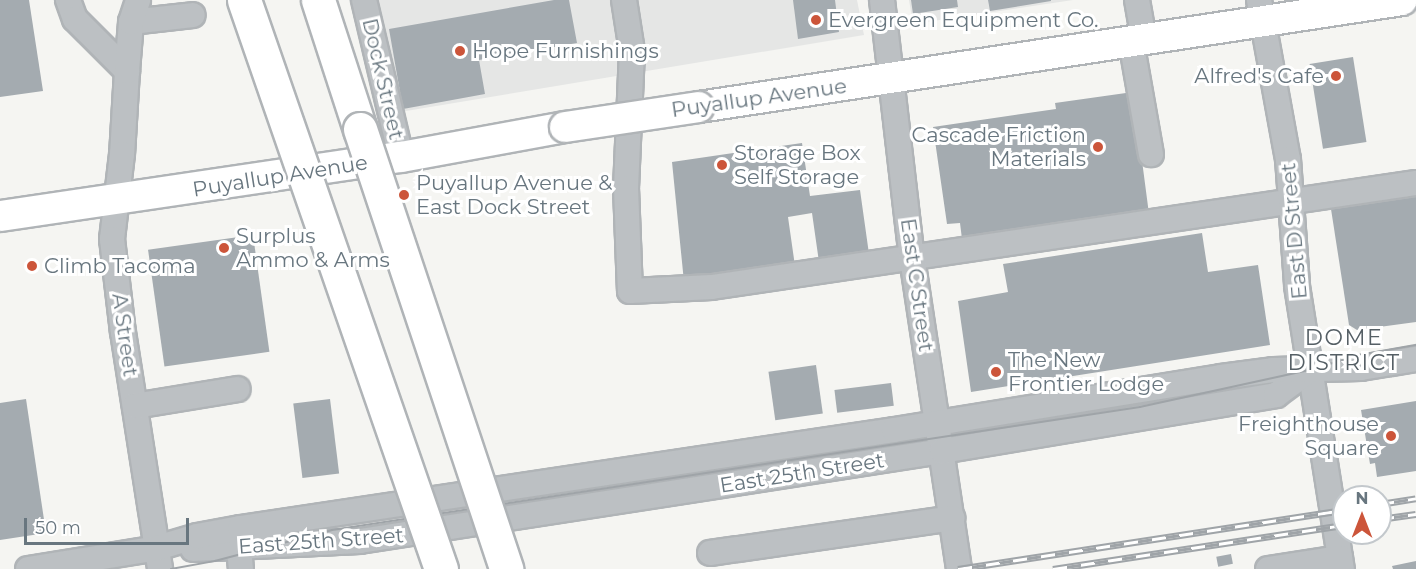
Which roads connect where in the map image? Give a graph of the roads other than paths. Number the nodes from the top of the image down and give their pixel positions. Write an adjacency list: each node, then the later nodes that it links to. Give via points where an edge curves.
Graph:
1 (68, 0): 14 (street, via 75,19)
2 (244, 0): 36 (highway, bridge)
3 (318, 0): 16 (highway)
4 (330, 0): 16 (highway)
5 (364, 0): 18 (street, Dock Street)
6 (624, 0): 23 (street, via 632,51 626,188 630,291 712,287)
7 (882, 0): 15 (street, East C Street)
8 (1137, 0): 13 (street)
9 (1402, 0): 10 (main road, Puyallup Avenue)
10 (1262, 10): 13 (main road, Puyallup Avenue); 21 (street, East D Street)
11 (134, 11): 12 (street); 14 (street, A Street)
12 (193, 15)
13 (1138, 40): 15 (main road, Puyallup Avenue); 17 (street)
14 (127, 71): 20 (street, A Street)
15 (890, 78): 18 (main road, Puyallup Avenue, bridge, via 566,127); 23 (street, East C Street)
16 (360, 129): 37 (highway, bridge)
17 (1151, 154)
18 (401, 157): 20 (main road, Puyallup Avenue)
19 (1416, 183): 21 (street)
20 (117, 199): 22 (main road, Puyallup Avenue); 27 (street, A Street, via 112,239)
21 (1292, 202): 23 (street); 25 (street, East D Street, via 1297,286)
22 (0, 216)
23 (912, 258): 28 (street, East C Street)
24 (1416, 359): 25 (street, East 25th Street, via 1361,368)
25 (1310, 370): 28 (street, East 25th Street, via 1221,377); 29 (street, East 25th Street, via 1276,395); 34 (street, East D Street)
26 (238, 389): 27 (street)
27 (135, 406): 33 (street, A Street)
28 (938, 423): 29 (street, East C Street); 33 (street, East 25th Street, via 240,528 197,536)
29 (942, 451): 30 (street, East C Street); 32 (street, East 25th Street)
30 (952, 518): 31 (street); 38 (street, East C Street)
31 (710, 553)
32 (240, 558): 33 (street, East 25th Street)
33 (159, 559): 35 (street)
34 (1341, 563): 39 (street)
35 (28, 569)
36 (441, 569)
37 (506, 569)
38 (959, 569)
39 (1268, 569)

